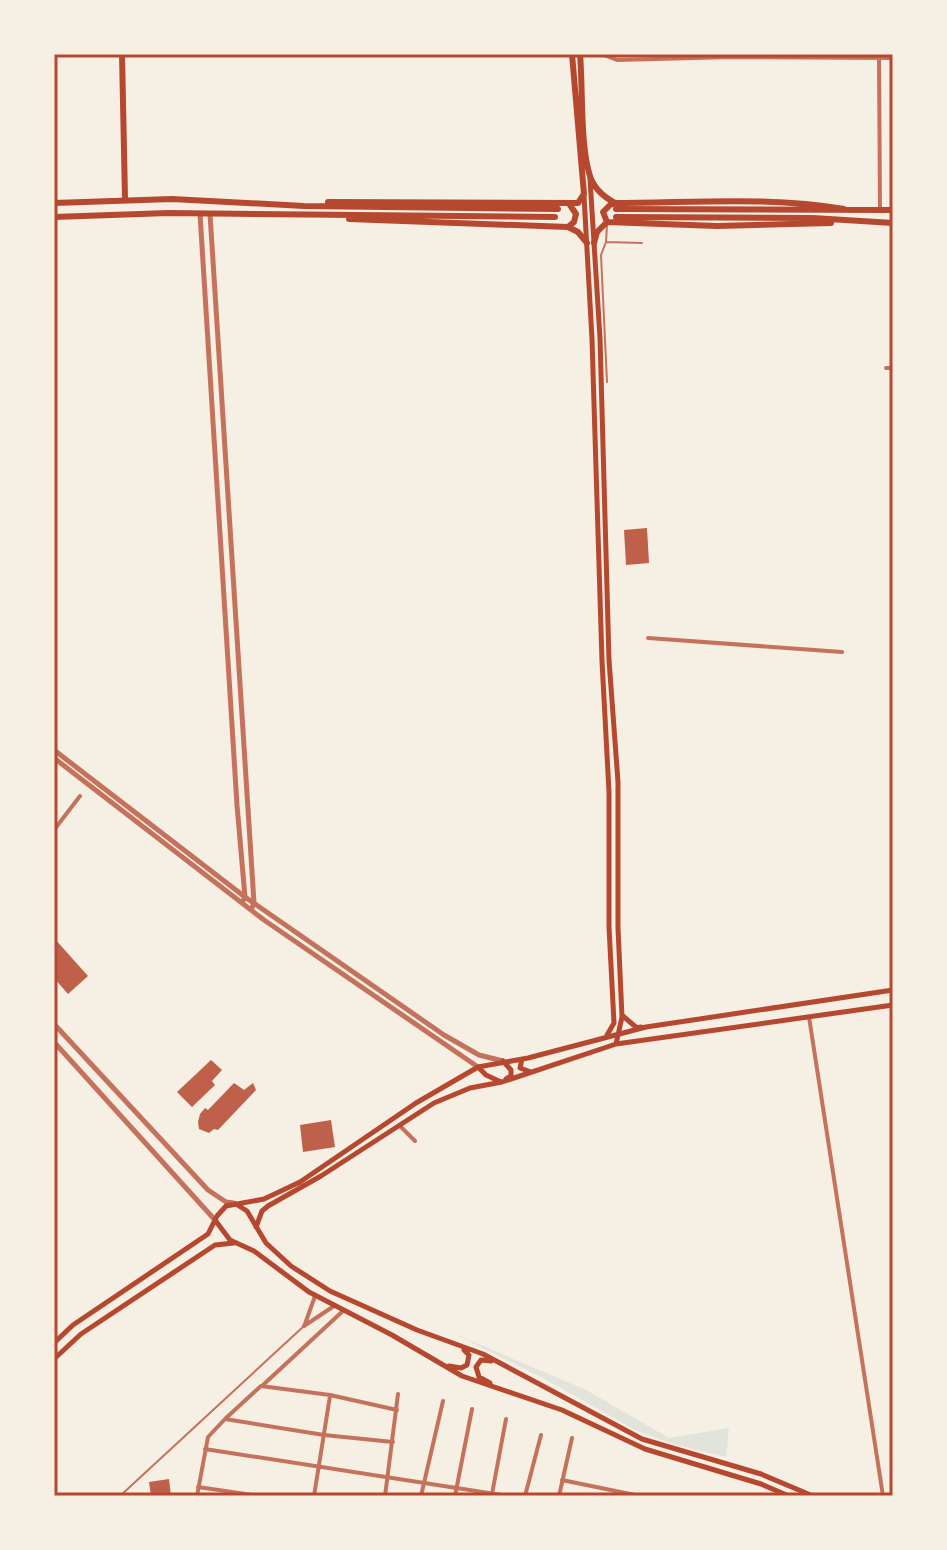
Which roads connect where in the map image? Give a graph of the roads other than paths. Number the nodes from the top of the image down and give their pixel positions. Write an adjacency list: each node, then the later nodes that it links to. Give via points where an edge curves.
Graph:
1 (122, 54): 9 (main road)
2 (572, 54): 8 (main road)
3 (580, 54): 4 (street); 7 (main road)
4 (605, 54): 5 (street, via 617,60)
5 (879, 58): 6 (street); 14 (street)
6 (893, 58)
7 (589, 175): 15 (main road); 26 (main road)
8 (584, 194): 12 (main road, via 578,203); 26 (main road)
9 (125, 198): 10 (main road); 11 (main road)
10 (211, 201): 13 (main road); 17 (main road)
11 (54, 203)
12 (568, 204): 13 (main road, via 342,200); 24 (main road, via 576,214)
13 (304, 206): 19 (main road, via 557,213)
14 (880, 209): 15 (main road, via 732,202); 16 (main road)
15 (616, 210): 21 (main road, via 610,205 603,212); 22 (main road)
16 (893, 210)
17 (200, 214): 18 (main road); 20 (main road); 37 (street)
18 (210, 214): 19 (main road); 38 (street)
19 (330, 216): 24 (main road)
20 (54, 217)
21 (607, 222): 22 (main road); 25 (lane); 26 (main road)
22 (843, 222): 23 (main road)
23 (893, 223)
24 (568, 227): 26 (main road)
25 (606, 242): 27 (lane); 30 (lane, via 601,255)
26 (590, 243): 30 (main road); 47 (main road, via 614,1023)
27 (642, 243)
28 (886, 368): 29 (street)
29 (893, 368)
30 (604, 382): 42 (main road)
31 (648, 638): 32 (street)
32 (842, 652)
33 (54, 750): 37 (street)
34 (54, 758): 37 (street)
35 (80, 796): 36 (street)
36 (54, 830)
37 (244, 900): 38 (street); 39 (street)
38 (254, 903): 39 (street); 51 (street, via 452,1041)
39 (251, 910): 52 (street)
40 (893, 990): 45 (main road)
41 (893, 1005): 43 (main road)
42 (622, 1015): 45 (main road, via 637,1028); 46 (main road)
43 (809, 1017): 49 (main road); 104 (street)
44 (54, 1024): 57 (street, via 208,1190)
45 (646, 1027): 46 (main road)
46 (619, 1033): 47 (main road); 49 (main road)
47 (606, 1036): 50 (main road)
48 (54, 1042): 58 (street)
49 (616, 1044): 53 (main road)
50 (523, 1058): 51 (main road); 53 (main road, via 520,1068)
51 (503, 1061): 52 (main road); 54 (main road, via 511,1076)
52 (478, 1067): 54 (main road); 57 (main road, via 300,1182 264,1199)
53 (532, 1072): 54 (main road)
54 (502, 1082): 55 (main road, via 452,1094)
55 (399, 1125): 56 (street); 59 (main road, via 268,1206)
56 (415, 1141)
57 (235, 1204): 58 (main road, via 223,1208); 59 (main road, via 247,1211)
58 (215, 1220): 60 (main road); 65 (main road, via 208,1234)
59 (256, 1227): 66 (main road, via 266,1243 304,1276)
60 (235, 1243): 61 (main road); 67 (main road, via 215,1245 81,1334)
61 (315, 1296): 62 (main road); 64 (street)
62 (334, 1306): 63 (main road); 64 (street)
63 (344, 1310): 68 (main road); 70 (street)
64 (304, 1326): 91 (lane)
65 (54, 1343)
66 (451, 1343): 68 (main road, via 467,1352 469,1362 461,1368); 69 (main road)
67 (54, 1359)
68 (440, 1363): 71 (main road)
69 (507, 1368): 71 (main road, via 484,1359 478,1363 479,1377); 103 (main road, via 642,1439 761,1474)
70 (261, 1386): 73 (street); 77 (street)
71 (497, 1387): 102 (main road, via 562,1410 633,1445)
72 (398, 1394): 76 (street)
73 (330, 1395): 76 (street); 79 (street)
74 (443, 1401): 87 (street)
75 (472, 1409): 89 (street)
76 (397, 1410): 82 (street)
77 (225, 1419): 79 (street); 83 (street, via 208,1437)
78 (506, 1419): 90 (street)
79 (324, 1435): 82 (street); 84 (street)
80 (541, 1435): 99 (street)
81 (572, 1438): 86 (street)
82 (393, 1442): 85 (street)
83 (205, 1449): 84 (street); 88 (street)
84 (319, 1467): 85 (street); 94 (street)
85 (388, 1478): 87 (street); 95 (street)
86 (562, 1480): 100 (street); 101 (street)
87 (424, 1483): 89 (street); 96 (street)
88 (198, 1487): 92 (street); 93 (street)
89 (457, 1489): 90 (street); 97 (street)
90 (492, 1495): 98 (street)
91 (120, 1496)
92 (197, 1496)
93 (259, 1496)
94 (314, 1496)
95 (385, 1496)
96 (421, 1496)
97 (455, 1496)
98 (508, 1496)
99 (525, 1496)
100 (559, 1496)
101 (640, 1496)
102 (789, 1496)
103 (813, 1496)
104 (883, 1496)

